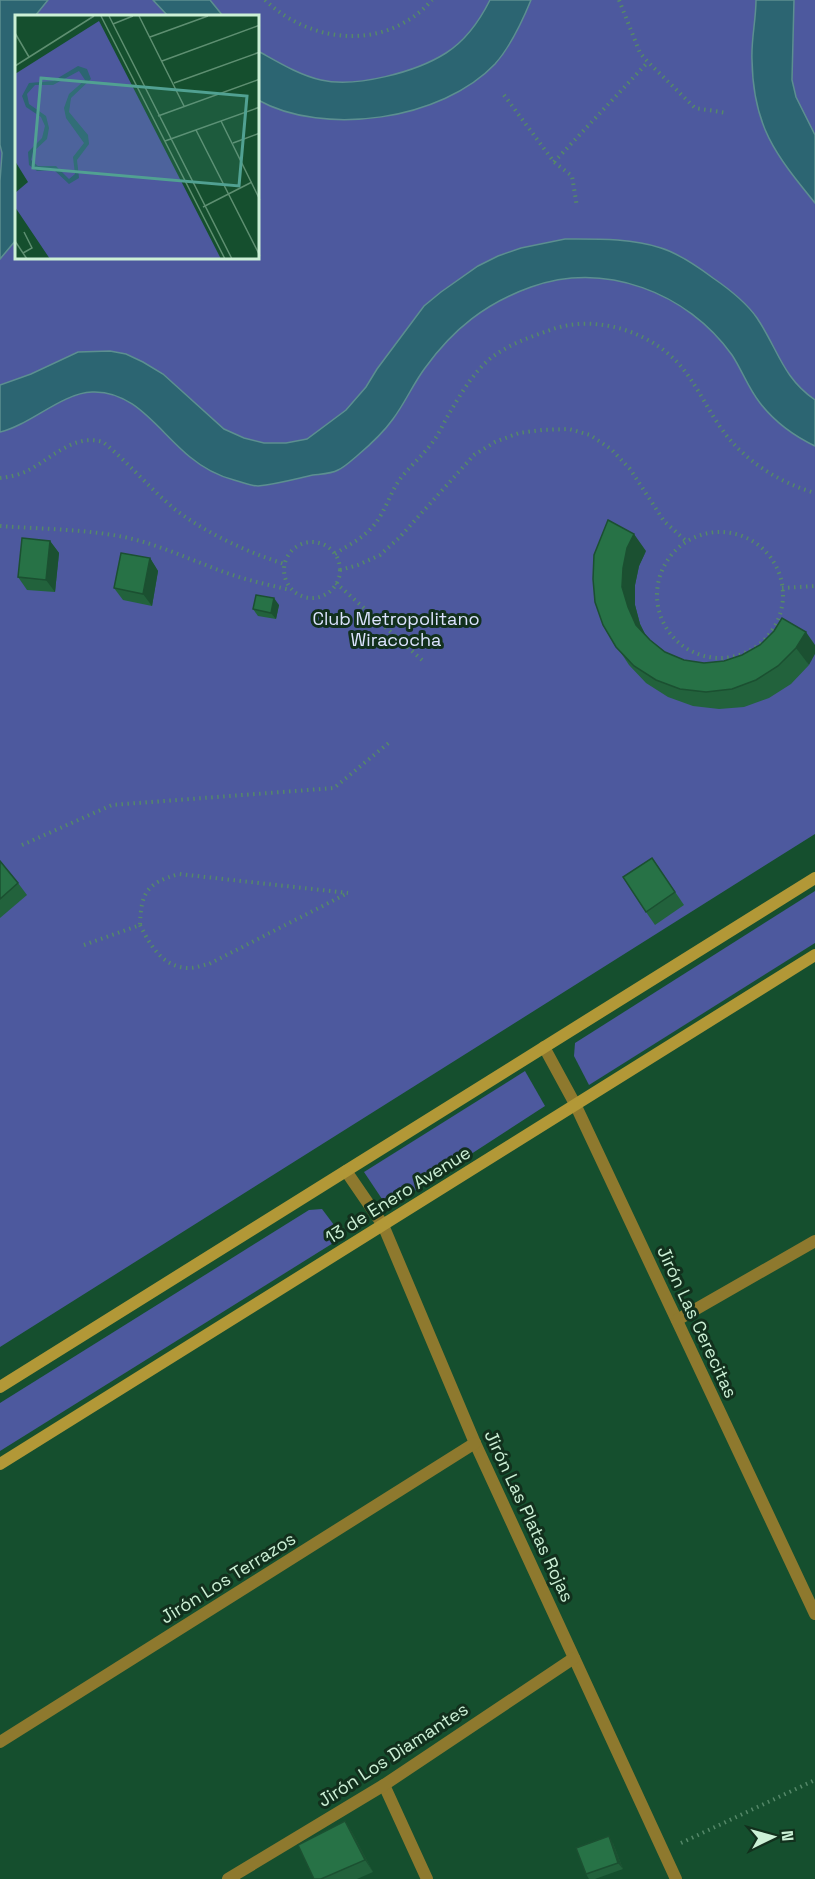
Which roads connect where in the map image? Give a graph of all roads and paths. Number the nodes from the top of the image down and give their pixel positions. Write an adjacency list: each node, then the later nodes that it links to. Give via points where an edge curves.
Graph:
1 (265, 0): 2 (path, via 294,22 341,37 385,32 422,12)
2 (432, 0)
3 (619, 0): 4 (path, via 640,53)
4 (648, 62): 6 (path, via 695,108); 7 (path)
5 (504, 95): 7 (path)
6 (727, 112)
7 (554, 162): 8 (path, via 572,176)
8 (577, 207)
9 (0, 478): 14 (path, via 25,472 83,439 103,442 176,510 247,551)
10 (815, 493): 13 (path, via 776,477 733,444 678,363 660,347 609,325 582,324 530,337 494,356 470,381 432,443 397,484 384,511 366,534)
11 (0, 526): 19 (path, via 125,537 226,573)
12 (686, 542): 15 (path, via 664,521 611,449 590,435 569,429 542,430 519,433 474,454 380,555); 18 (path, via 706,534 727,532 747,538 764,551 776,568); 18 (path, via 671,555 660,573 657,593 660,614 669,633 702,656 722,659 742,655 760,644 781,609)
13 (335, 554): 14 (path, via 311,541 294,548); 15 (path)
14 (284, 564): 19 (path)
15 (340, 570): 16 (path)
16 (336, 583): 19 (path, via 318,598); 20 (path)
17 (815, 586): 18 (path)
18 (782, 588)
19 (291, 590)
20 (423, 661)
21 (392, 741): 22 (path, via 334,788 112,805)
22 (22, 845)
23 (815, 878): 27 (main road)
24 (140, 925): 24 (path, via 141,905 148,888 179,874 348,893 209,964 189,968 157,954); 25 (path)
25 (84, 945)
26 (815, 956): 28 (main road, 13 de Enero Avenue)
27 (544, 1047): 28 (street, Jirón Las Cerecitas); 29 (main road)
28 (575, 1104): 30 (main road, 13 de Enero Avenue); 32 (street, Jirón Las Cerecitas)
29 (346, 1171): 30 (street, Jirón Las Platas Rojas); 33 (main road)
30 (383, 1225): 34 (street, Jirón Las Platas Rojas); 35 (main road, 13 de Enero Avenue)
31 (815, 1241): 32 (street)
32 (677, 1320): 36 (street, Jirón Las Cerecitas)
33 (0, 1387)
34 (475, 1443): 37 (street, Jirón Las Platas Rojas); 38 (street, Jirón Los Terrazos)
35 (0, 1464)
36 (815, 1614)
37 (574, 1658): 40 (street, Jirón Los Diamantes); 41 (street, Jirón Las Platas Rojas)
38 (0, 1743)
39 (815, 1780): 41 (path)
40 (384, 1785): 42 (street, Jirón Los Diamantes); 43 (street)
41 (664, 1851): 44 (street, Jirón Las Platas Rojas)
42 (228, 1879)
43 (427, 1879)
44 (676, 1879)

